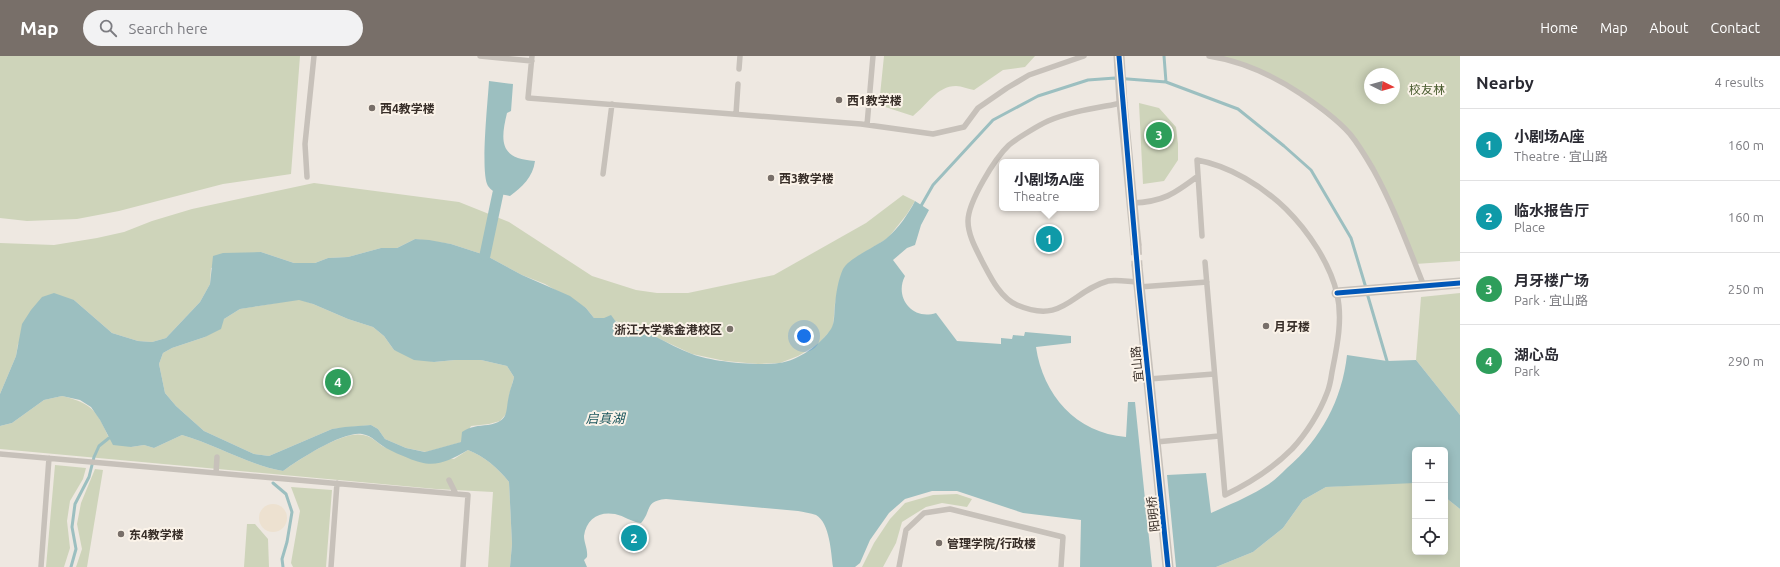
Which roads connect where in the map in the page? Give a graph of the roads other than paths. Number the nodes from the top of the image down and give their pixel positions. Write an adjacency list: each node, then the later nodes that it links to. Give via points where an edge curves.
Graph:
1 (314, 56): 17 (lane, via 305,144)
2 (480, 56): 7 (lane)
3 (740, 56): 9 (lane)
4 (873, 56): 14 (lane)
5 (1084, 56): 14 (lane, via 1029,75 1007,88 978,108 964,127 933,134)
6 (1209, 56): 26 (lane, via 1244,65 1285,83 1331,116 1350,134 1386,193)
7 (532, 58): 12 (lane, via 528,98)
8 (1119, 58): 11 (street)
9 (739, 69)
10 (738, 84): 13 (lane)
11 (1121, 99): 18 (street); 25 (lane, via 1047,121 1009,144 985,176 970,208 968,221 973,243 998,289 1015,305 1042,312 1066,306 1109,280)
12 (612, 104): 13 (lane); 15 (lane)
13 (736, 114): 14 (lane)
14 (867, 125)
15 (603, 174)
16 (1198, 176): 18 (lane, via 1176,193 1160,200); 19 (lane); 27 (lane, via 1197,160 1245,178 1273,197 1296,219 1316,244)
17 (307, 177)
18 (1132, 203): 20 (street)
19 (1202, 236)
20 (1136, 244)
21 (1205, 262): 23 (lane)
22 (1137, 266): 25 (street, 宜山路)
23 (1207, 282): 25 (lane); 28 (lane)
24 (1460, 283): 26 (street)
25 (1139, 285): 29 (street, 宜山路)
26 (1424, 286): 27 (street)
27 (1342, 293): 30 (lane, via 1337,349 1328,392 1310,426 1293,448 1268,471 1225,495)
28 (1214, 374): 29 (lane); 30 (lane)
29 (1149, 379): 31 (street, 宜山路)
30 (1219, 436): 31 (lane)
31 (1156, 442): 35 (street, 宜山路)
32 (1, 454): 34 (lane)
33 (217, 457): 36 (lane)
34 (49, 458): 36 (lane); 40 (lane)
35 (1157, 460): 45 (street, 阳明桥)
36 (216, 473): 38 (lane)
37 (449, 480): 39 (lane)
38 (337, 483): 39 (lane); 41 (lane)
39 (456, 494): 42 (lane, via 468,495)
40 (41, 567)
41 (331, 567)
42 (463, 567)
43 (899, 567): 44 (lane, via 906,530 924,513 950,509 1062,537)
44 (1061, 567)
45 (1168, 567)

